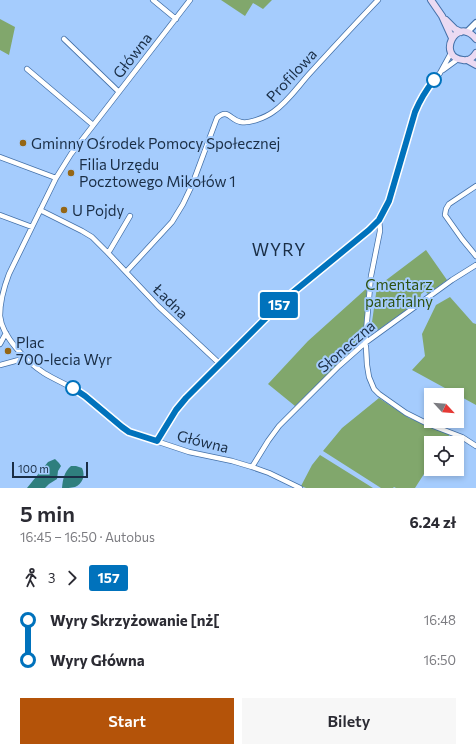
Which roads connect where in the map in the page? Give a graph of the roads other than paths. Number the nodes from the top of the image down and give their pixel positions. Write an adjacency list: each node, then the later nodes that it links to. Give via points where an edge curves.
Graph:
1 (153, 0): 6 (street)
2 (190, 0): 6 (street, Główna)
3 (378, 0): 32 (street, Profilowa, via 292,95 273,112 246,122 226,114 221,114 217,118 183,204 172,222)
4 (431, 0): 5 (main road)
5 (442, 16): 8 (main road, via 455,29); 9 (main road)
6 (176, 19): 19 (street, Główna)
7 (476, 24): 8 (street)
8 (464, 32): 9 (main road); 11 (main road, via 470,33)
9 (452, 38): 12 (main road)
10 (64, 39): 19 (street)
11 (476, 39)
12 (451, 53): 14 (main road); 18 (street)
13 (476, 53): 15 (main road)
14 (458, 59): 15 (main road); 18 (street)
15 (467, 60): 16 (main road)
16 (476, 65)
17 (27, 70): 20 (street)
18 (440, 73): 27 (street, via 429,86 415,112 389,201)
19 (119, 92): 20 (street, Główna)
20 (93, 125): 22 (street, Główna)
21 (0, 157): 22 (street)
22 (56, 178): 24 (street, Główna)
23 (476, 186): 30 (street, via 449,204 446,215)
24 (40, 210): 28 (street, Główna); 29 (street, Ładna, via 92,237)
25 (0, 215): 28 (street)
26 (130, 216): 29 (street)
27 (379, 220): 35 (street, via 380,231 371,276); 38 (street, via 286,298)
28 (32, 227): 33 (street, Główna)
29 (108, 253): 32 (street, Ładna)
30 (476, 256)
31 (476, 265): 35 (street, Słoneczna)
32 (126, 272): 38 (street, Ładna)
33 (2, 289): 34 (street, Główna, via 0,316)
34 (6, 333): 36 (street); 37 (street, Główna)
35 (365, 343): 41 (street, via 369,377 379,394 406,413 462,436); 42 (street, Słoneczna, via 279,426)
36 (0, 344)
37 (26, 358): 39 (street); 40 (street, Główna, via 43,372 85,396 129,432)
38 (220, 364): 40 (street, via 176,410)
39 (0, 365)
40 (157, 441): 42 (street, Główna, via 189,452)
41 (476, 446)
42 (252, 467): 43 (street, Główna)
43 (300, 488)

